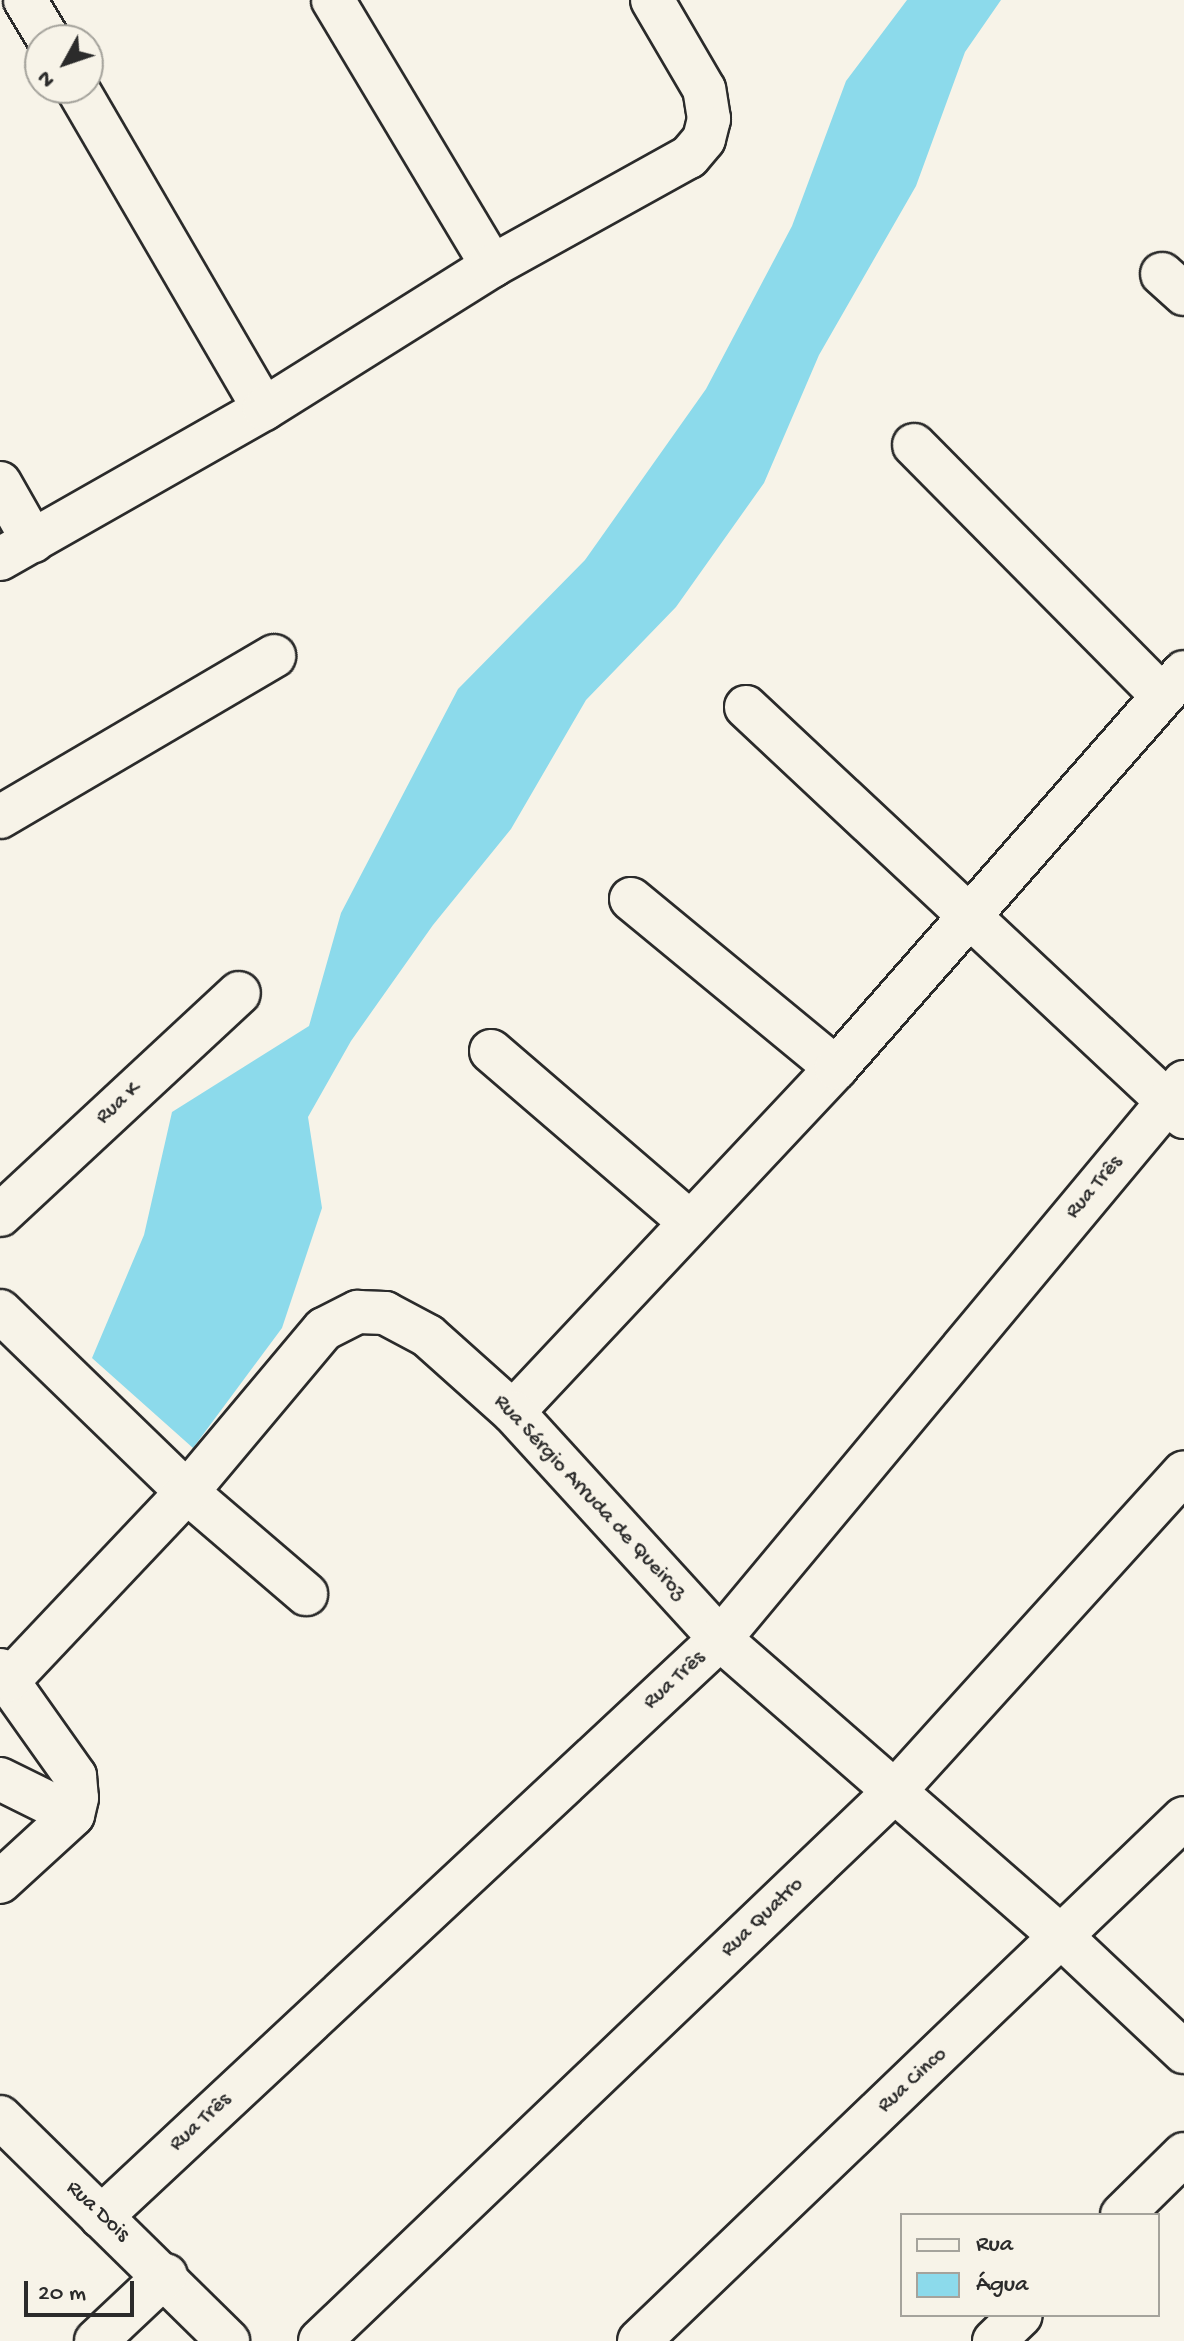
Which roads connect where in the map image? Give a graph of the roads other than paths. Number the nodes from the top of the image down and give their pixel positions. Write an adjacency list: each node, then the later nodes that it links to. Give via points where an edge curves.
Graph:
1 (25, 0): 4 (street)
2 (333, 0): 6 (street)
3 (652, 0): 6 (street, via 704,89 709,119 704,139 689,157)
4 (39, 24)
5 (86, 104): 7 (street)
6 (492, 266): 7 (street)
7 (264, 409): 10 (street)
8 (914, 445): 12 (street)
9 (0, 483): 10 (street)
10 (16, 550)
11 (274, 656): 14 (street)
12 (1173, 684): 16 (street)
13 (746, 707): 16 (street)
14 (0, 817)
15 (631, 899): 19 (street)
16 (969, 917): 19 (street); 20 (street)
17 (239, 993): 21 (street, Rua K)
18 (491, 1051): 22 (street)
19 (836, 1068): 22 (street)
20 (1178, 1101): 28 (street, Rua Três)
21 (0, 1215)
22 (690, 1222): 24 (street)
23 (0, 1311): 26 (street)
24 (513, 1412): 26 (street, Rua Sérgio Arruda de Queiroz, via 428,1336 385,1313 358,1312 324,1329); 28 (street, Rua Sérgio Arruda de Queiroz)
25 (1184, 1472): 31 (street, Rua Quatro)
26 (187, 1492): 27 (street); 29 (street, Rua Sérgio Arruda de Queiroz)
27 (306, 1594)
28 (720, 1639): 31 (street, Rua Sérgio Arruda de Queiroz); 40 (street, Rua Três)
29 (4, 1675): 32 (street, via 75,1776)
30 (0, 1779): 32 (street)
31 (895, 1791): 35 (street, Rua Sérgio Arruda de Queiroz); 45 (street, Rua Quatro)
32 (73, 1815): 34 (street)
33 (1184, 1818): 35 (street, Rua Cinco)
34 (0, 1882)
35 (1064, 1939): 36 (street, Rua Sérgio Arruda de Queiroz); 46 (street, Rua Cinco)
36 (1184, 2052)
37 (0, 2117): 40 (street, Rua Dois)
38 (1184, 2154): 39 (street)
39 (1124, 2213)
40 (101, 2217): 41 (street, Rua Dois)
41 (166, 2275): 43 (street); 44 (street, Rua Dois)
42 (1019, 2317): 47 (street)
43 (96, 2341)
44 (228, 2341)
45 (320, 2341)
46 (639, 2341)
47 (994, 2341)

